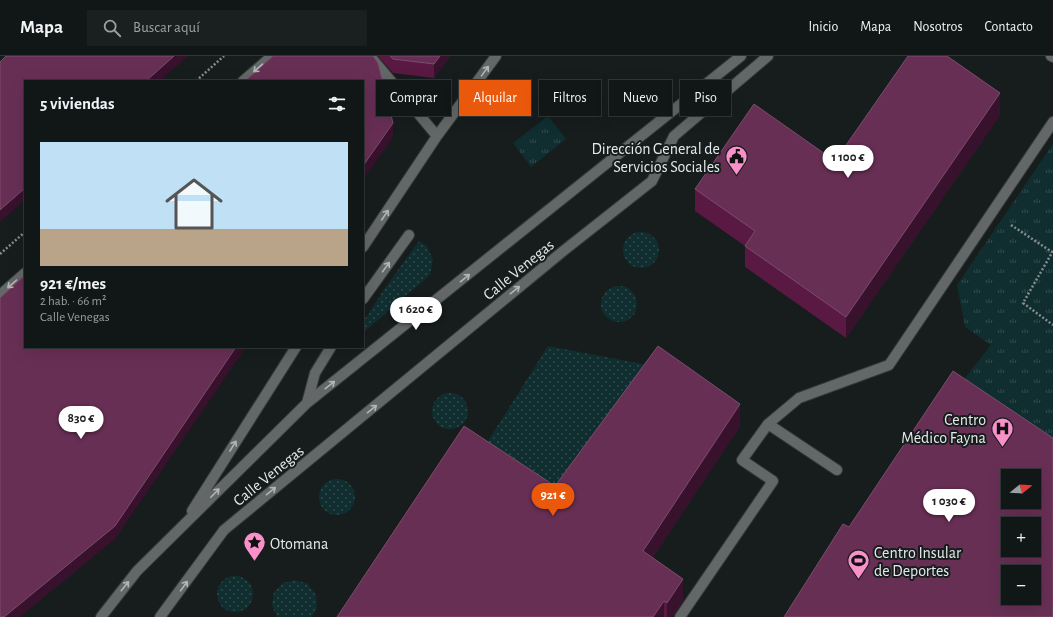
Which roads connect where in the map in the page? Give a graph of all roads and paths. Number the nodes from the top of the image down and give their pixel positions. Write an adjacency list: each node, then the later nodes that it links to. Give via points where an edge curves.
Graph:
1 (224, 56): 7 (path)
2 (272, 56): 8 (street, one-way to 8)
3 (370, 56): 10 (street)
4 (496, 56): 10 (street, one-way to 4)
5 (741, 56): 23 (street, Calle Venegas, one-way to 5)
6 (768, 56): 28 (street, Calle Venegas, one-way to 6, via 224,530 652,181 674,136)
7 (197, 80)
8 (244, 80)
9 (1053, 122): 11 (street)
10 (437, 136): 14 (street, one-way to 10)
11 (992, 212): 15 (path); 24 (street, via 888,365 799,398)
12 (24, 233): 16 (path)
13 (409, 235): 19 (street, one-way to 13)
14 (364, 246)
15 (1052, 251): 20 (path, via 1023,303)
16 (0, 254)
17 (24, 274): 18 (street, one-way to 18)
18 (0, 295)
19 (364, 298)
20 (1053, 325)
21 (295, 348): 26 (street, Calle Venegas, one-way to 21)
22 (330, 348): 23 (street, via 315,373)
23 (307, 403): 26 (street, Calle Venegas, one-way to 23)
24 (768, 424): 25 (street); 29 (street, via 742,460 773,481)
25 (837, 470)
26 (182, 526): 27 (street, Calle Venegas, one-way to 26, via 137,571)
27 (100, 617)
28 (160, 617)
29 (680, 617)

